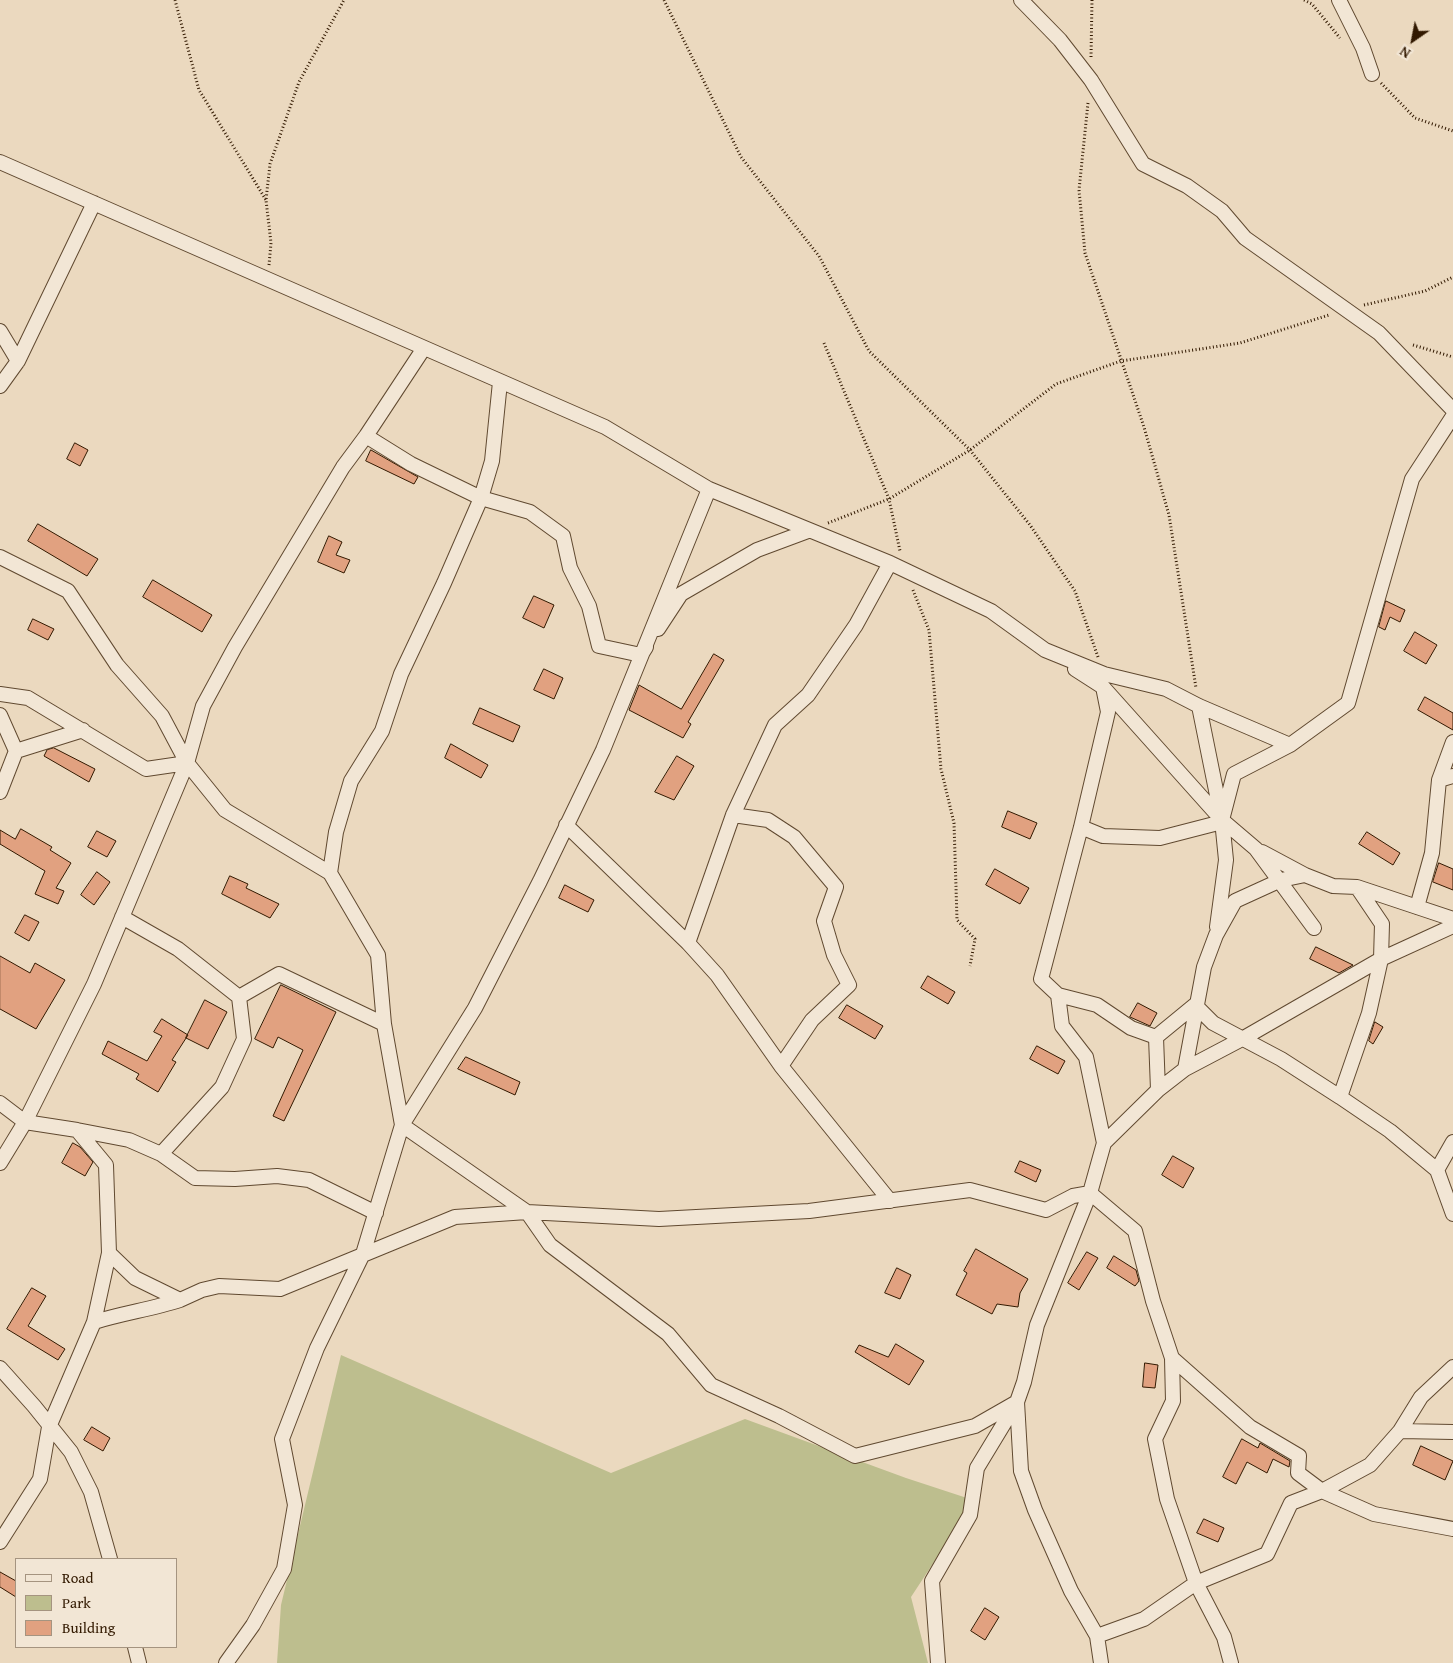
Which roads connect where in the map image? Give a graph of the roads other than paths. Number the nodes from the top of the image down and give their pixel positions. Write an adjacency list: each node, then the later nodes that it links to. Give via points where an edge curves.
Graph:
1 (1021, 0): 11 (street, via 1060,40 1091,80 1143,164 1188,186 1222,211 1245,238 1379,333)
2 (1339, 0): 3 (street)
3 (1372, 74)
4 (0, 162): 5 (street)
5 (94, 203): 7 (street); 8 (street)
6 (0, 330): 8 (street)
7 (424, 348): 9 (street); 13 (street)
8 (18, 361): 10 (street)
9 (500, 382): 14 (street, via 605,427); 15 (street, via 492,461)
10 (0, 386)
11 (1453, 410)
12 (1453, 416): 26 (street, via 1412,479 1348,704)
13 (366, 436): 15 (street, via 411,464); 28 (street, via 343,467 235,647 203,706)
14 (709, 489): 16 (street); 19 (street)
15 (481, 498): 19 (street, via 530,512 563,536 570,568 589,606 599,646); 37 (street, via 401,674 382,731 351,781 336,832)
16 (808, 531): 18 (street); 19 (street, via 757,550 681,594)
17 (0, 557): 28 (street, via 68,591 117,666 162,716)
18 (890, 563): 20 (street, via 991,611 1045,650); 32 (street, via 856,625 808,695 775,725)
19 (641, 655): 34 (street, via 603,750)
20 (1104, 681): 22 (street, via 1166,689); 33 (street); 35 (street, via 1108,712)
21 (0, 694): 24 (street, via 28,698)
22 (1199, 706): 26 (street); 33 (street)
23 (0, 715): 27 (street)
24 (83, 730): 27 (street); 28 (street, via 146,769)
25 (1453, 742): 30 (street)
26 (1290, 745): 33 (street, via 1234,774)
27 (16, 751): 31 (street)
28 (186, 763): 37 (street, via 225,810); 42 (street)
29 (1453, 776): 30 (street)
30 (1439, 780): 41 (street, via 1432,853)
31 (0, 792)
32 (733, 815): 47 (street); 55 (street, via 768,820 794,837 836,887 824,921 834,955 849,985 812,1020)
33 (1222, 821): 35 (street, via 1160,838 1103,836); 36 (street); 46 (street, via 1226,860)
34 (566, 825): 47 (street); 61 (street, via 475,1008)
35 (1081, 827): 49 (street, via 1041,979)
36 (1256, 849): 38 (street); 39 (street)
37 (330, 873): 52 (street, via 378,955)
38 (1305, 875): 39 (street); 40 (street, via 1333,886)
39 (1281, 880): 45 (street); 46 (street, via 1235,902)
40 (1357, 887): 41 (street); 48 (street, via 1382,924)
41 (1417, 907): 43 (street)
42 (122, 917): 50 (street, via 178,949); 60 (street, via 82,1008)
43 (1453, 919)
44 (1453, 926): 48 (street)
45 (1314, 928)
46 (1216, 935): 51 (street)
47 (688, 943): 55 (street, via 717,975)
48 (1381, 959): 54 (street); 58 (street, via 1369,1013)
49 (1058, 995): 53 (street, via 1097,1005 1131,1028); 64 (street, via 1062,1026 1086,1057)
50 (239, 997): 52 (street, via 279,974); 65 (street, via 244,1039 222,1087)
51 (1195, 1005): 53 (street); 54 (street, via 1213,1023); 56 (street)
52 (384, 1024): 61 (street)
53 (1156, 1037): 57 (street)
54 (1242, 1039): 56 (street); 58 (street, via 1281,1059)
55 (780, 1066): 69 (street)
56 (1184, 1069): 57 (street)
57 (1158, 1090): 64 (street)
58 (1340, 1097): 67 (street, via 1390,1131)
59 (0, 1103): 60 (street)
60 (25, 1122): 62 (street); 66 (street)
61 (402, 1125): 70 (street); 71 (street)
62 (77, 1130): 65 (street, via 129,1140); 73 (street, via 106,1166)
63 (1453, 1142): 67 (street)
64 (1104, 1143): 68 (street)
65 (161, 1154): 71 (street, via 195,1178 277,1176 309,1180)
66 (0, 1163)
67 (1437, 1170): 72 (street)
68 (1090, 1193): 69 (street, via 1073,1196 1046,1210 970,1190); 77 (street, via 1135,1231); 80 (street, via 1037,1325)
69 (890, 1200): 70 (street, via 809,1211 659,1219)
70 (528, 1212): 74 (street, via 454,1217); 80 (street, via 550,1245 668,1334 711,1385 855,1456 975,1426)
71 (376, 1213): 74 (street)
72 (1453, 1214)
73 (109, 1253): 75 (street, via 135,1278); 76 (street)
74 (363, 1254): 75 (street, via 280,1289 219,1286); 92 (street, via 317,1348 282,1439 295,1506 284,1569 253,1625)
75 (180, 1300): 76 (street)
76 (94, 1322): 81 (street)
77 (1172, 1358): 84 (street, via 1250,1427 1299,1456 1298,1473); 88 (street, via 1173,1401 1155,1439 1167,1499)
78 (1453, 1367): 82 (street, via 1421,1397)
79 (0, 1368): 81 (street)
80 (1017, 1402): 89 (street, via 1021,1471 1071,1591); 93 (street, via 977,1468 970,1515 932,1581)
81 (49, 1428): 86 (street, via 40,1479); 87 (street, via 71,1452 91,1492)
82 (1400, 1431): 83 (street); 84 (street, via 1370,1464)
83 (1453, 1432)
84 (1322, 1491): 85 (street, via 1374,1514); 88 (street, via 1291,1503 1267,1554)
85 (1453, 1529)
86 (0, 1542)
87 (110, 1558)
88 (1196, 1583): 89 (street, via 1144,1619); 95 (street, via 1224,1637)
89 (1097, 1636): 94 (street)
90 (135, 1648): 91 (street)
91 (139, 1663)
92 (226, 1663)
93 (938, 1663)
94 (1101, 1663)
95 (1231, 1663)

